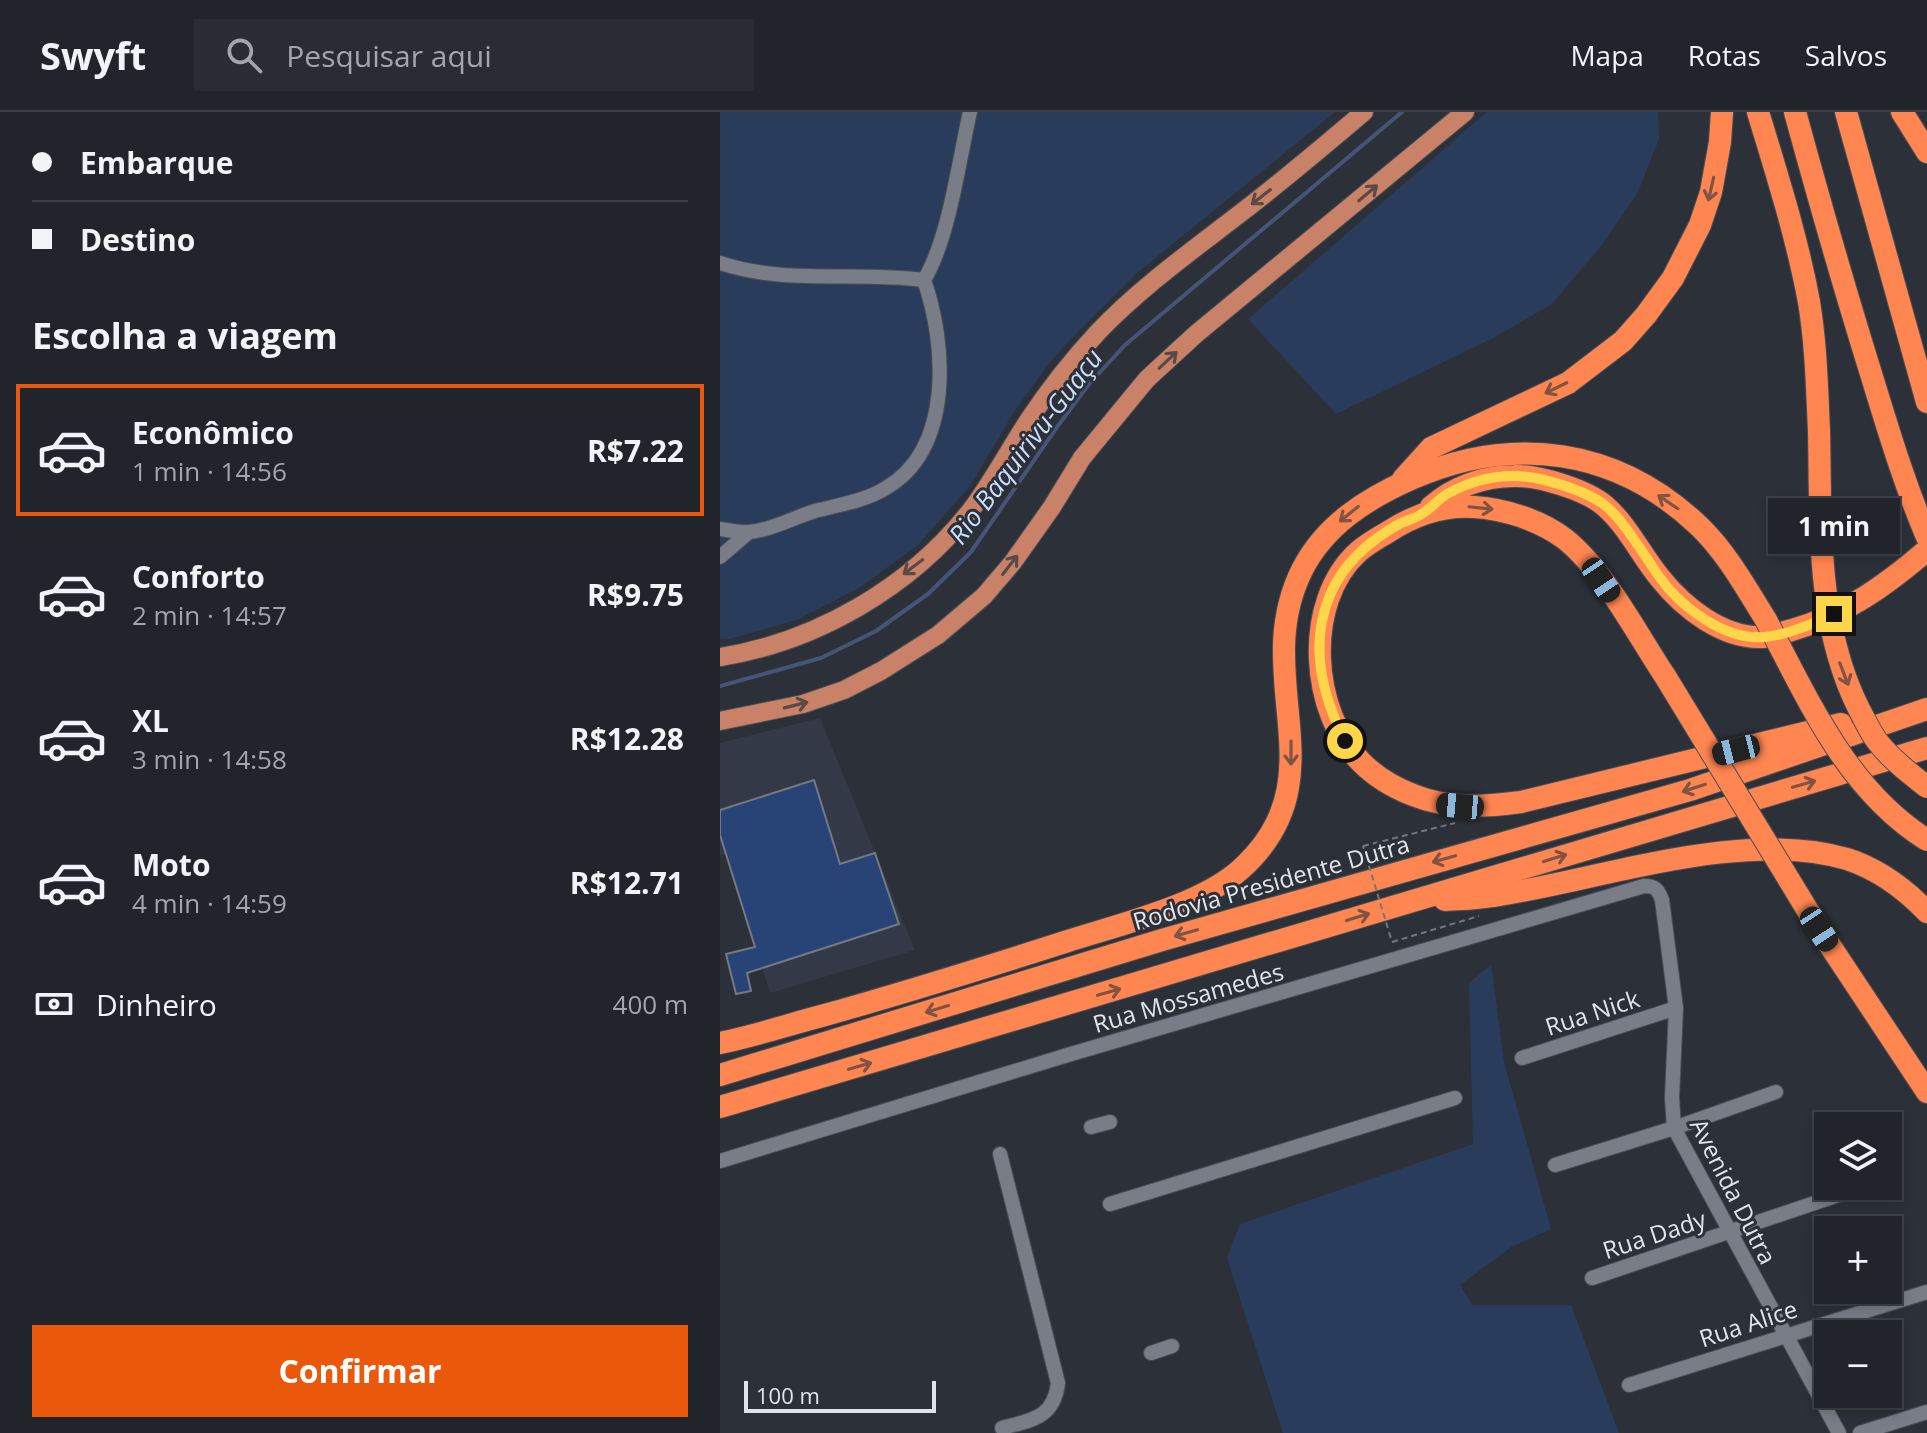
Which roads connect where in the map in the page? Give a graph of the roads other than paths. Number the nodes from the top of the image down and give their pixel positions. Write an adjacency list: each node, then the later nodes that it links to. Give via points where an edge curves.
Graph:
1 (970, 112): 11 (street, via 941,242)
2 (1364, 112): 20 (main road, one-way to 20, via 1099,332 1068,366 969,512 923,560 829,622 779,643)
3 (1465, 112): 22 (main road, one-way to 3, via 844,690 938,635 984,596 1013,562 1082,458 1147,379)
4 (1722, 112): 13 (highway, one-way to 13, via 1700,225 1673,278 1646,315 1623,341 1568,383 1431,448)
5 (1758, 112): 24 (highway, one-way to 24, bridge, via 1809,303 1829,623 1842,671 1874,738)
6 (1795, 112): 17 (highway, via 1879,400)
7 (1846, 112): 12 (highway)
8 (1902, 112): 9 (highway)
9 (1927, 152)
10 (720, 263): 11 (street, via 770,274)
11 (924, 280): 16 (street, via 938,330 940,382 930,430 914,462 885,489)
12 (1924, 393)
13 (1397, 485): 25 (highway, one-way to 13, bridge, via 1857,778 1724,556 1675,505 1605,466 1533,452 1497,454); 30 (highway, one-way to 30, via 1351,511 1323,538 1292,593 1282,656 1292,747 1289,794 1277,825 1238,872 1196,897 941,982)
14 (1425, 513): 18 (highway, via 1444,495 1494,476 1524,475 1562,485 1604,504 1683,602 1710,622 1741,635 1764,637 1813,624 1854,605); 21 (highway, via 1374,541 1345,569 1328,601 1319,657 1322,683 1345,741 1361,762 1411,794 1438,804 1481,807 1521,802); 35 (highway, one-way to 35, bridge, via 1457,506 1514,514 1562,537 1579,552 1665,676 1757,831)
15 (720, 529): 16 (street)
16 (748, 533): 19 (street)
17 (1927, 537)
18 (1927, 550)
19 (720, 557)
20 (720, 657)
21 (1927, 706): 32 (highway, Rodovia Presidente Dutra, one-way to 32, via 1690,790 1162,940)
22 (720, 721)
23 (1927, 748): 27 (highway, one-way to 23)
24 (1927, 787)
25 (1927, 840)
26 (1662, 900): 29 (street, Avenida Dutra); 43 (street, Rua Mossamedes, via 1659,890 1644,886)
27 (1400, 904): 28 (highway, via 1492,896 1685,858 1789,851 1847,859 1873,869); 33 (highway, one-way to 27)
28 (1927, 912)
29 (1676, 1008): 31 (street, Rua Nick); 41 (street, Avenida Dutra)
30 (720, 1043)
31 (1522, 1058)
32 (720, 1075)
33 (785, 1088): 37 (highway); 38 (highway, via 755,1110)
34 (1776, 1092): 41 (street)
35 (1927, 1092)
36 (1455, 1098): 46 (street)
37 (720, 1107)
38 (720, 1119)
39 (1110, 1122): 40 (street)
40 (1091, 1127)
41 (1674, 1128): 44 (street); 47 (street, Avenida Dutra)
42 (1000, 1154): 55 (street, via 1058,1383 1048,1410)
43 (720, 1161)
44 (1555, 1165)
45 (1824, 1200): 47 (street, Rua Dady)
46 (1110, 1204)
47 (1728, 1233): 48 (street, Rua Dady); 50 (street, Avenida Dutra)
48 (1592, 1278)
49 (1927, 1292): 50 (street, Rua Alice)
50 (1784, 1335): 53 (street, Rua Alice); 56 (street, Avenida Dutra)
51 (1172, 1346): 52 (street)
52 (1151, 1353)
53 (1629, 1385)
54 (1927, 1412): 57 (street)
55 (1002, 1428)
56 (1839, 1433)
57 (1860, 1433)

